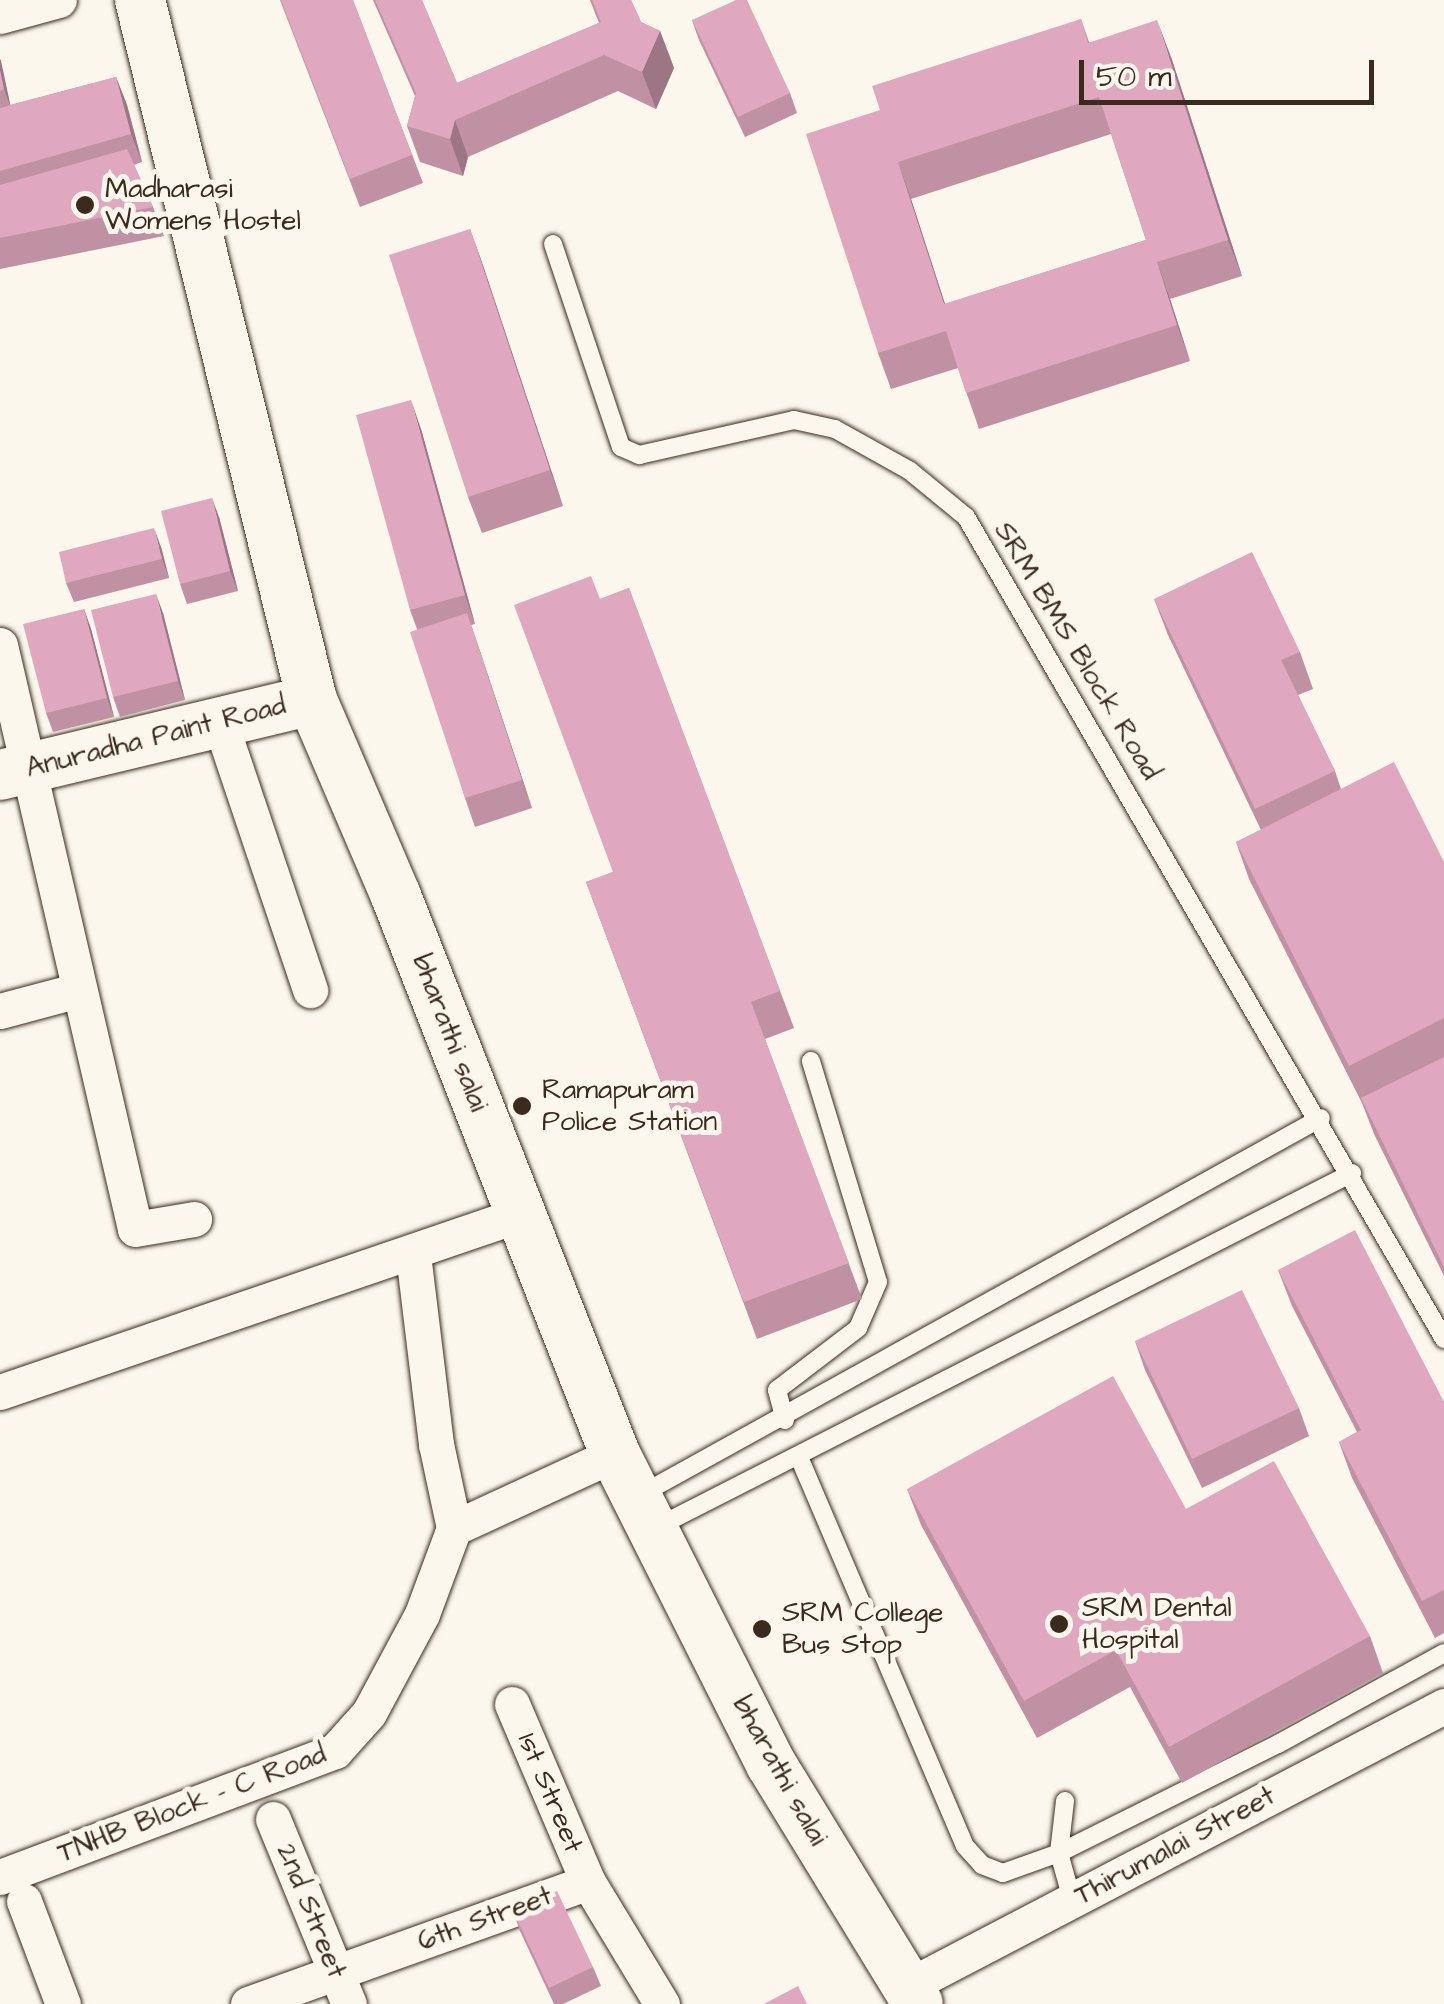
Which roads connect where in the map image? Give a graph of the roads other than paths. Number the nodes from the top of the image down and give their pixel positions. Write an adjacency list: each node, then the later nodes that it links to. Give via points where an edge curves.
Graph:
1 (59, 0): 3 (street)
2 (140, 0): 6 (street, bharathi salai)
3 (0, 16)
4 (553, 244): 13 (lane, SRM BMS Block Road, via 620,447 639,455 794,420 835,429 910,471 966,517)
5 (0, 645): 8 (street)
6 (312, 700): 7 (street, Anuradha Paint Road); 15 (street, bharathi salai)
7 (220, 722): 8 (street, Anuradha Paint Road); 10 (street)
8 (14, 772): 9 (street)
9 (79, 990): 11 (street); 16 (street, via 135,1229)
10 (310, 990)
11 (0, 1011)
12 (811, 1061): 20 (lane, via 878,1282 858,1328 778,1390)
13 (1321, 1118): 14 (lane, SRM BMS Block Road); 20 (lane)
14 (1352, 1173): 18 (lane, SRM BMS Block Road); 21 (lane)
15 (521, 1214): 17 (street); 22 (street, bharathi salai)
16 (194, 1219)
17 (412, 1254): 19 (street); 23 (street, via 436,1444)
18 (1444, 1338)
19 (0, 1392)
20 (785, 1420): 22 (lane)
21 (799, 1456): 22 (lane); 29 (lane, via 965,1846 982,1866 1004,1873)
22 (638, 1492): 23 (street); 34 (street, bharathi salai, via 771,1764)
23 (454, 1528): 31 (street, TNHB Block - C Road, via 422,1614 378,1696 335,1751)
24 (1444, 1654): 29 (lane)
25 (512, 1704): 30 (street, 1st Street)
26 (1444, 1706): 32 (street, Thirumalai Street)
27 (1065, 1801): 29 (lane)
28 (273, 1818): 33 (street, 2nd Street)
29 (1059, 1853): 32 (lane)
30 (588, 1882): 33 (street, 6th Street); 37 (street, 6th Street)
31 (12, 1889): 35 (street)
32 (1072, 1900): 34 (street, Thirumalai Street)
33 (343, 1988): 36 (street, 6th Street)
34 (912, 1996)
35 (63, 2004)
36 (248, 2004)
37 (662, 2004)

